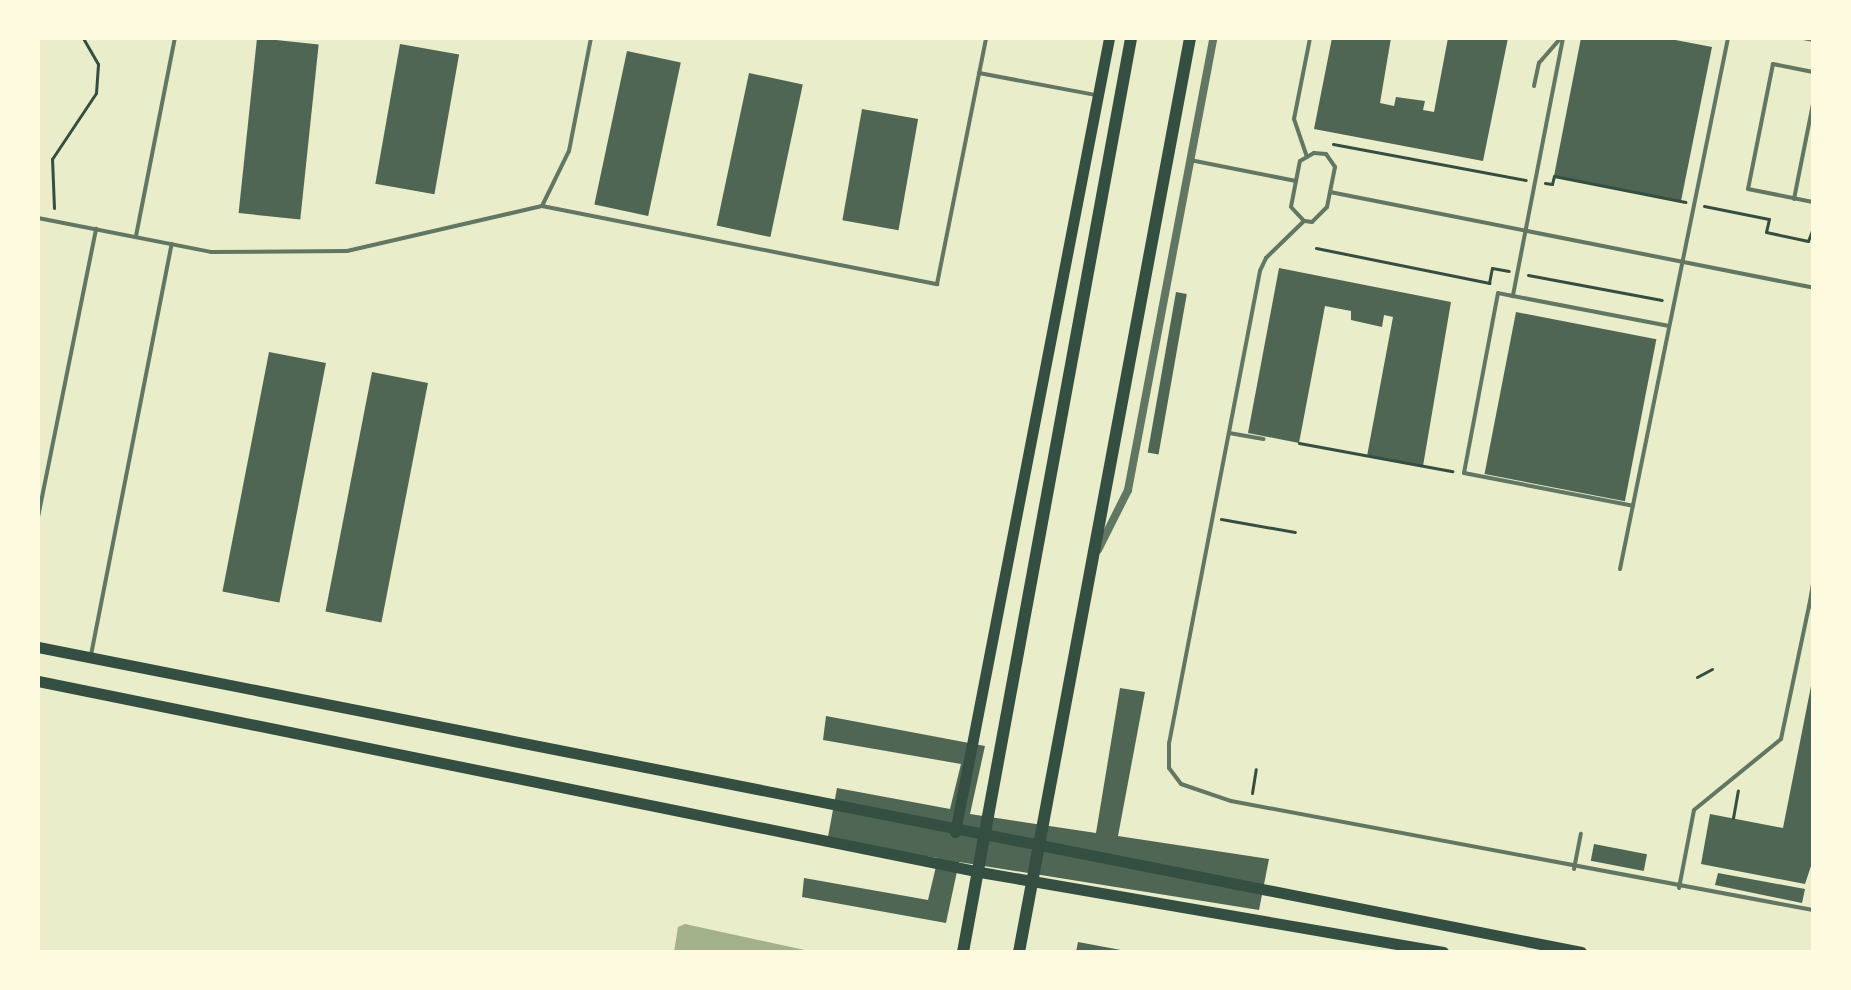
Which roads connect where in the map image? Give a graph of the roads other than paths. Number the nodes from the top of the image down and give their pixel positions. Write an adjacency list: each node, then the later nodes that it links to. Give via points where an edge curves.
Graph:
1 (175, 38): 29 (lane)
2 (591, 38): 24 (lane, via 569,151)
3 (986, 38): 14 (lane)
4 (1109, 38): 16 (main road)
5 (1131, 38): 48 (main road)
6 (1190, 38): 39 (main road)
7 (1213, 38): 19 (street)
8 (1310, 38): 18 (lane, via 1294,119)
9 (1562, 38): 15 (lane, via 1539,63); 28 (lane)
10 (1728, 38): 31 (lane)
11 (1803, 38): 12 (lane)
12 (1813, 40)
13 (1813, 72): 22 (lane, via 1773,64 1748,189)
14 (979, 73): 16 (lane); 24 (lane, via 937,284)
15 (1534, 86)
16 (1097, 96): 46 (main road)
17 (1813, 104): 22 (lane)
18 (1307, 157): 20 (lane, via 1300,161); 21 (lane, via 1326,154 1335,167)
19 (1190, 160): 20 (lane); 39 (street, via 1128,490)
20 (1296, 181): 26 (lane, via 1291,207)
21 (1330, 192): 26 (lane, via 1327,207 1312,222); 28 (lane)
22 (1794, 199): 23 (lane)
23 (1813, 202)
24 (542, 206): 30 (lane, via 347,251 211,252)
25 (38, 218): 27 (lane)
26 (1304, 221): 35 (lane, via 1266,258 1260,271)
27 (96, 229): 29 (lane); 38 (lane)
28 (1525, 230): 31 (lane); 33 (lane)
29 (136, 236): 30 (lane)
30 (172, 244): 44 (lane)
31 (1682, 262): 32 (lane); 34 (lane)
32 (1813, 288)
33 (1513, 296): 34 (lane); 37 (lane, via 1498,293 1464,473)
34 (1669, 326): 37 (lane)
35 (1229, 433): 36 (lane); 50 (lane, via 1169,743 1169,768 1181,784 1250,805)
36 (1263, 439)
37 (1633, 506): 40 (lane)
38 (38, 517)
39 (1091, 565): 49 (main road)
40 (1620, 569)
41 (1813, 584): 42 (lane)
42 (1811, 607): 53 (lane, via 1781,739 1694,810)
43 (38, 647): 44 (main road)
44 (90, 658): 46 (main road)
45 (38, 681): 51 (main road)
46 (955, 832): 48 (main road)
47 (1581, 834): 50 (lane)
48 (987, 839): 49 (main road); 51 (main road)
49 (1037, 849): 52 (main road); 58 (main road)
50 (1574, 869): 53 (lane)
51 (980, 872): 52 (main road); 55 (main road)
52 (1033, 881): 56 (main road); 57 (main road)
53 (1679, 888): 54 (lane)
54 (1813, 910)
55 (963, 952)
56 (1019, 952)
57 (1443, 952)
58 (1581, 952)

